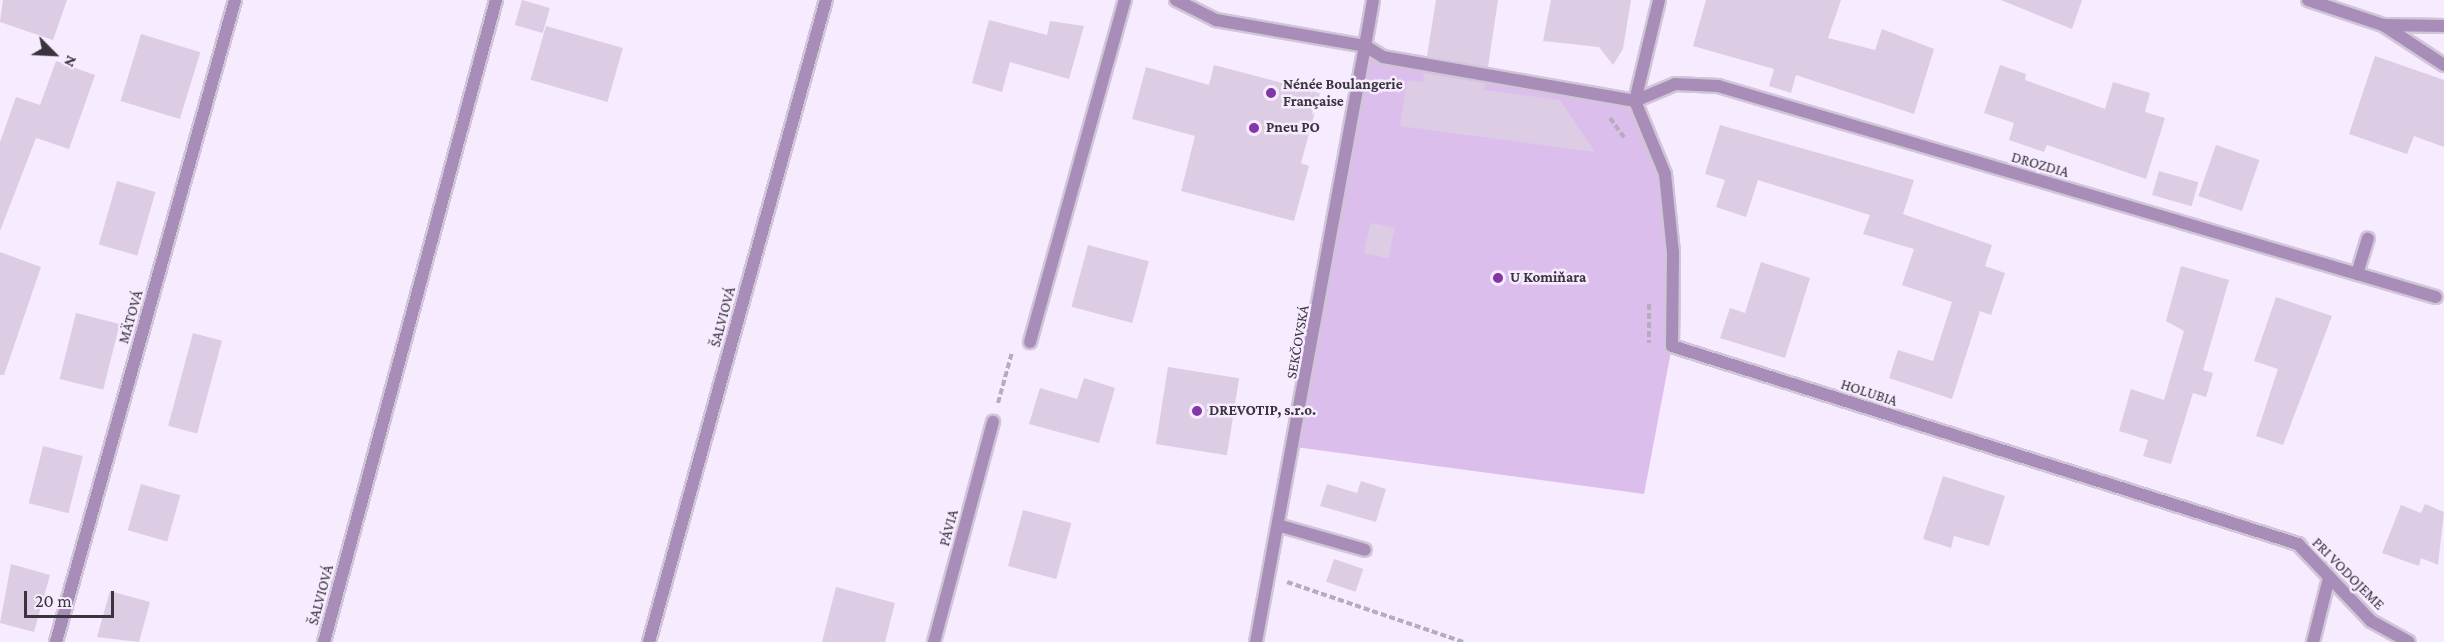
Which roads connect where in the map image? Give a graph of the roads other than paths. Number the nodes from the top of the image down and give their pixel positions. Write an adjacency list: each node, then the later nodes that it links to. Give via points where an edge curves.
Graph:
1 (235, 0): 23 (street, MÄTOVÁ)
2 (496, 0): 24 (street, ŠALVIOVÁ)
3 (826, 0): 25 (street, ŠALVIOVÁ)
4 (1125, 0): 17 (street)
5 (1176, 0): 11 (street, via 1216,20)
6 (1373, 0): 11 (street, SEKČOVSKÁ)
7 (1659, 0): 13 (street)
8 (2308, 0): 9 (street)
9 (2383, 24): 10 (street); 12 (street)
10 (2444, 26)
11 (1365, 46): 13 (street, via 1383,57); 19 (street, SEKČOVSKÁ)
12 (2444, 65)
13 (1635, 101): 15 (street, DROZDIA, via 1675,84 1718,86); 20 (street, HOLUBIA, via 1665,174 1673,253 1672,346)
14 (2367, 239): 15 (street)
15 (2357, 274): 16 (street, DROZDIA)
16 (2436, 297)
17 (1030, 342)
18 (993, 422): 26 (street, PÁVIA)
19 (1281, 526): 21 (street); 27 (street, SEKČOVSKÁ)
20 (2298, 544): 22 (street, PRI VODOJEME)
21 (1365, 550)
22 (2329, 578): 28 (street); 29 (street, PRI VODOJEME, via 2371,621)
23 (56, 642)
24 (324, 642)
25 (649, 642)
26 (934, 642)
27 (1256, 642)
28 (2313, 642)
29 (2409, 642)

